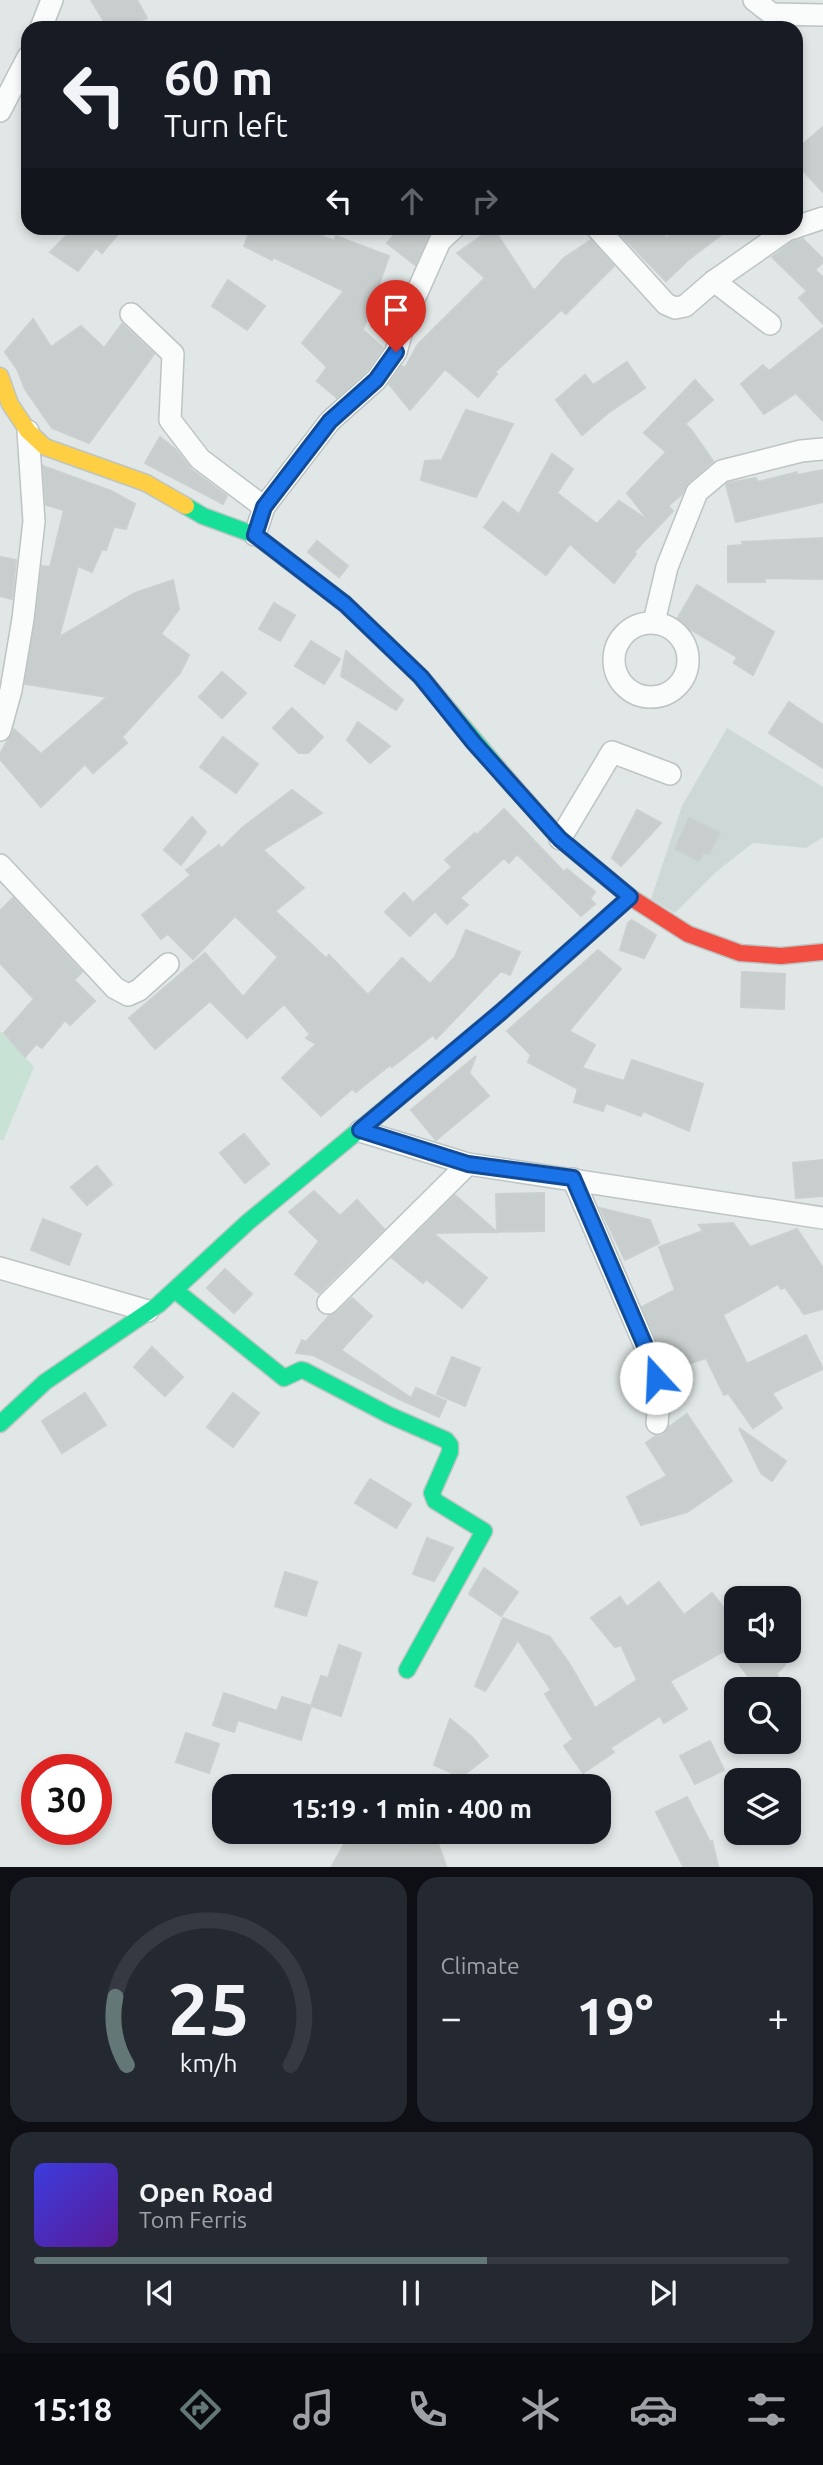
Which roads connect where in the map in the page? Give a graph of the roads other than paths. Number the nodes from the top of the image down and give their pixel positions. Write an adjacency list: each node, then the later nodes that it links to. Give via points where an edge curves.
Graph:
1 (52, 0): 4 (street)
2 (754, 0): 3 (street, via 772,14)
3 (823, 15)
4 (44, 21)
5 (21, 70): 6 (street)
6 (0, 111)
7 (823, 218): 8 (street)
8 (803, 224)
9 (446, 235): 18 (street, via 406,317 396,352 376,380 330,421)
10 (603, 235): 12 (street, via 666,304 675,308 685,306)
11 (780, 235): 12 (street)
12 (714, 281): 14 (street)
13 (131, 314): 18 (street, via 173,354 170,420 200,459)
14 (769, 324)
15 (0, 376): 16 (street, via 10,404)
16 (28, 431): 19 (street, via 45,447 146,483 203,516); 21 (street, via 34,521 23,619)
17 (823, 449): 20 (street, via 722,471 697,492 667,567)
18 (264, 507): 19 (street)
19 (255, 535): 23 (street, via 345,604 421,677)
20 (654, 622)
21 (0, 730)
22 (670, 774): 23 (street, via 612,752)
23 (560, 839): 25 (street)
24 (0, 865): 27 (street, via 115,988 128,995)
25 (630, 897): 26 (street, via 688,933 740,953 782,956); 28 (street)
26 (823, 952)
27 (168, 964)
28 (360, 1130): 29 (street); 33 (street, via 248,1222)
29 (468, 1164): 30 (street); 34 (street)
30 (573, 1178): 31 (street); 37 (street, via 652,1362 660,1394)
31 (823, 1218)
32 (0, 1268): 35 (street)
33 (176, 1291): 35 (street); 38 (street, via 284,1378 305,1371 450,1445 432,1493 435,1501 484,1531)
34 (328, 1303)
35 (148, 1311): 36 (street, via 45,1382)
36 (0, 1423)
37 (657, 1423)
38 (407, 1670)

